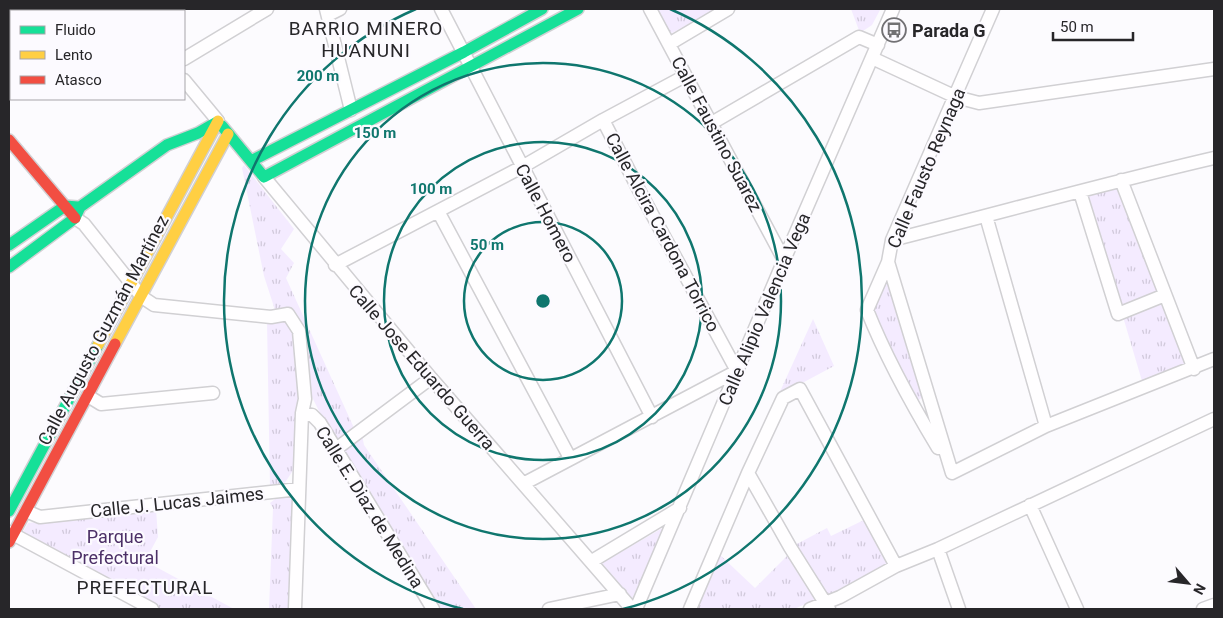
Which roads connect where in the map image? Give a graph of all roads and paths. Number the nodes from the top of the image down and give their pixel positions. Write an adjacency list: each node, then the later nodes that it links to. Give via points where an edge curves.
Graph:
1 (267, 9): 14 (street)
2 (340, 9): 10 (street)
3 (441, 9): 13 (street, Calle Homero)
4 (542, 9): 13 (main road)
5 (578, 9): 16 (main road)
6 (650, 9): 11 (street, Calle Faustino Suarez)
7 (728, 9): 11 (street)
8 (893, 9): 12 (street, Calle Alipio Valencia Vega)
9 (996, 9): 20 (street, Calle Fausto Reynaga)
10 (327, 12): 21 (street)
11 (669, 44): 18 (street, Calle Faustino Suarez)
12 (878, 45): 15 (street, Calle Alipio Valencia Vega); 24 (street, via 859,37)
13 (464, 52): 16 (street, Calle Homero); 21 (main road)
14 (185, 58)
15 (872, 58): 20 (street); 39 (street, Calle Alipio Valencia Vega)
16 (472, 66): 29 (street, Calle Homero); 30 (main road)
17 (1214, 69): 20 (street, via 978,103)
18 (685, 76): 22 (street); 24 (street, Calle Faustino Suarez)
19 (185, 81): 23 (street)
20 (956, 97): 37 (street, Calle Fausto Reynaga)
21 (351, 110): 28 (main road)
22 (603, 120): 29 (street); 48 (street, Calle Alcira Cardona Torrico)
23 (218, 121): 25 (main road, Calle Jose Eduardo Guerra); 35 (main road, via 167,145); 43 (main road, Calle Augusto Guzmán Martínez)
24 (710, 124): 39 (street, Calle Faustino Suarez)
25 (228, 134): 28 (main road, Calle Jose Eduardo Guerra); 45 (main road, Calle Augusto Guzmán Martínez)
26 (9, 140): 33 (main road)
27 (1214, 158): 31 (street)
28 (251, 161): 30 (main road, Calle Jose Eduardo Guerra)
29 (522, 167): 34 (street); 53 (street, Calle Homero)
30 (264, 178): 41 (street, Calle Jose Eduardo Guerra)
31 (1121, 180): 32 (street); 44 (street)
32 (1080, 192): 36 (street); 44 (street, via 1118,314)
33 (65, 206): 35 (main road); 38 (main road)
34 (438, 211): 41 (street); 57 (street)
35 (77, 212): 42 (main road); 43 (street)
36 (986, 216): 37 (street); 55 (street)
37 (892, 240): 40 (street, Calle Fausto Reynaga)
38 (9, 245)
39 (784, 260): 48 (street, Calle Alipio Valencia Vega)
40 (888, 262): 58 (street, Calle Fausto Reynaga); 58 (street, via 867,310 914,410)
41 (334, 265): 49 (street, Calle Jose Eduardo Guerra)
42 (9, 267)
43 (130, 283): 45 (street); 62 (main road, Calle Augusto Guzmán Martínez)
44 (1165, 295): 47 (street)
45 (142, 296): 51 (main road, Calle Augusto Guzmán Martínez); 52 (street, via 154,305 171,308 272,317 288,314 299,331 306,399)
46 (1214, 359): 47 (street)
47 (1194, 368): 55 (street)
48 (737, 371): 53 (street); 65 (street, Calle Alipio Valencia Vega)
49 (431, 378): 56 (street); 60 (street, Calle Jose Eduardo Guerra)
50 (213, 393): 51 (street, via 101,404)
51 (88, 396): 64 (main road, Calle Augusto Guzmán Martínez)
52 (302, 413): 56 (street, Calle E. Diaz de Medina, via 312,415); 61 (street)
53 (652, 417): 57 (street)
54 (1214, 420): 63 (street)
55 (1046, 426): 58 (street)
56 (336, 448): 76 (street, Calle E. Diaz de Medina)
57 (570, 458): 60 (street)
58 (950, 468)
59 (748, 472): 70 (street, via 783,398 800,389); 73 (street); 79 (street)
60 (523, 484): 69 (street, Calle Jose Eduardo Guerra)
61 (299, 489): 64 (street, Calle J. Lucas Jaimes, via 40,517); 75 (street)
62 (13, 493): 64 (street, Calle J. Lucas Jaimes); 66 (main road, Calle Augusto Guzmán Martínez)
63 (1030, 505): 68 (street); 82 (street)
64 (29, 507): 67 (main road, Calle Augusto Guzmán Martínez)
65 (680, 508): 69 (street); 78 (street, Calle Alipio Valencia Vega)
66 (9, 511)
67 (10, 537): 74 (street)
68 (938, 549): 70 (street); 81 (street)
69 (592, 561): 71 (street, Calle Jose Eduardo Guerra)
70 (896, 566): 73 (street)
71 (620, 594): 77 (street); 78 (street, Calle Jose Eduardo Guerra)
72 (1214, 605): 83 (street)
73 (828, 606): 80 (street)
74 (143, 607)
75 (295, 609)
76 (433, 609)
77 (549, 609)
78 (634, 609)
79 (690, 609)
80 (810, 609)
81 (959, 609)
82 (1077, 609)
83 (1203, 609)

